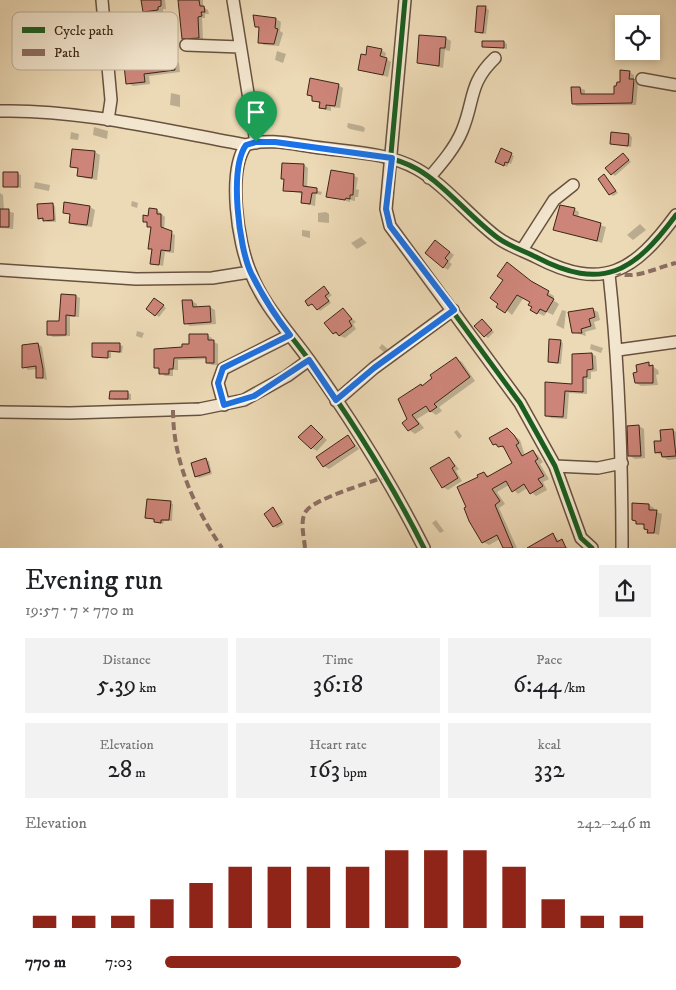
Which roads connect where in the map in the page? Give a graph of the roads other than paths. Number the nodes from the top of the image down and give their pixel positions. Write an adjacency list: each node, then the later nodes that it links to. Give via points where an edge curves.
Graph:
1 (233, 0): 4 (street)
2 (404, 0): 12 (street)
3 (186, 45): 4 (street)
4 (240, 47): 11 (street)
5 (495, 58): 13 (street, via 474,85 461,134)
6 (108, 70): 10 (street, via 111,100)
7 (642, 79): 8 (street)
8 (676, 85)
9 (0, 111): 10 (street)
10 (108, 120): 11 (street)
11 (251, 144): 12 (street, via 275,142); 18 (street, via 239,164 236,205)
12 (392, 158): 13 (street); 20 (street, via 386,209 390,226)
13 (429, 178): 16 (street, via 499,238)
14 (573, 185): 16 (street, via 554,200)
15 (676, 215): 19 (street, via 648,251)
16 (522, 250): 19 (street, via 557,268 582,274)
17 (0, 270): 18 (street, via 136,279 212,278)
18 (250, 272): 21 (street)
19 (609, 274): 23 (street)
20 (454, 310): 25 (street); 29 (street, via 520,403)
21 (290, 335): 24 (street); 26 (street, via 223,368 218,383)
22 (676, 342): 23 (street)
23 (618, 350): 28 (street)
24 (309, 360): 25 (street); 26 (street, via 254,396)
25 (336, 400): 30 (street, via 390,484)
26 (224, 405): 27 (street, via 173,410)
27 (0, 412)
28 (622, 463): 29 (street, via 598,468); 32 (street)
29 (555, 466): 31 (street, via 575,525 581,538)
30 (424, 548)
31 (592, 548)
32 (622, 548)

